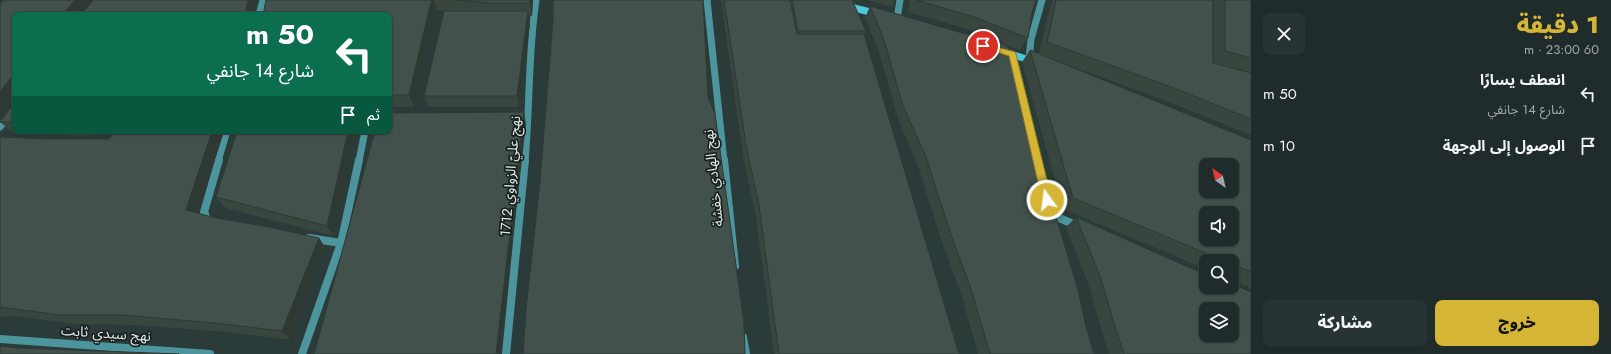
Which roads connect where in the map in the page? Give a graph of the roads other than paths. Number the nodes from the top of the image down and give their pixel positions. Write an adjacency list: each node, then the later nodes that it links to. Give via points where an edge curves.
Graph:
1 (263, 0): 7 (street)
2 (536, 0): 28 (street, نهج عليّ الزواوي 1712)
3 (707, 0): 23 (street, نهج الهادي خفشة)
4 (823, 0): 8 (street, via 854,11)
5 (900, 0): 8 (street)
6 (1042, 0): 11 (street, via 1031,39)
7 (260, 12)
8 (893, 18)
9 (998, 50): 10 (street)
10 (1012, 54): 11 (street); 13 (street)
11 (1029, 60): 12 (street)
12 (1044, 66)
13 (1020, 85)
14 (12, 112): 15 (street)
15 (0, 127)
16 (226, 134): 18 (street, via 204,212 207,220)
17 (364, 134): 22 (street)
18 (223, 223)
19 (1055, 229): 20 (street, via 1049,210)
20 (1086, 229)
21 (302, 237): 22 (street)
22 (341, 243): 27 (street)
23 (736, 276)
24 (742, 331): 29 (street)
25 (0, 339): 26 (street, نهج سيدي ثابت)
26 (210, 354)
27 (302, 354)
28 (506, 354)
29 (746, 354)

